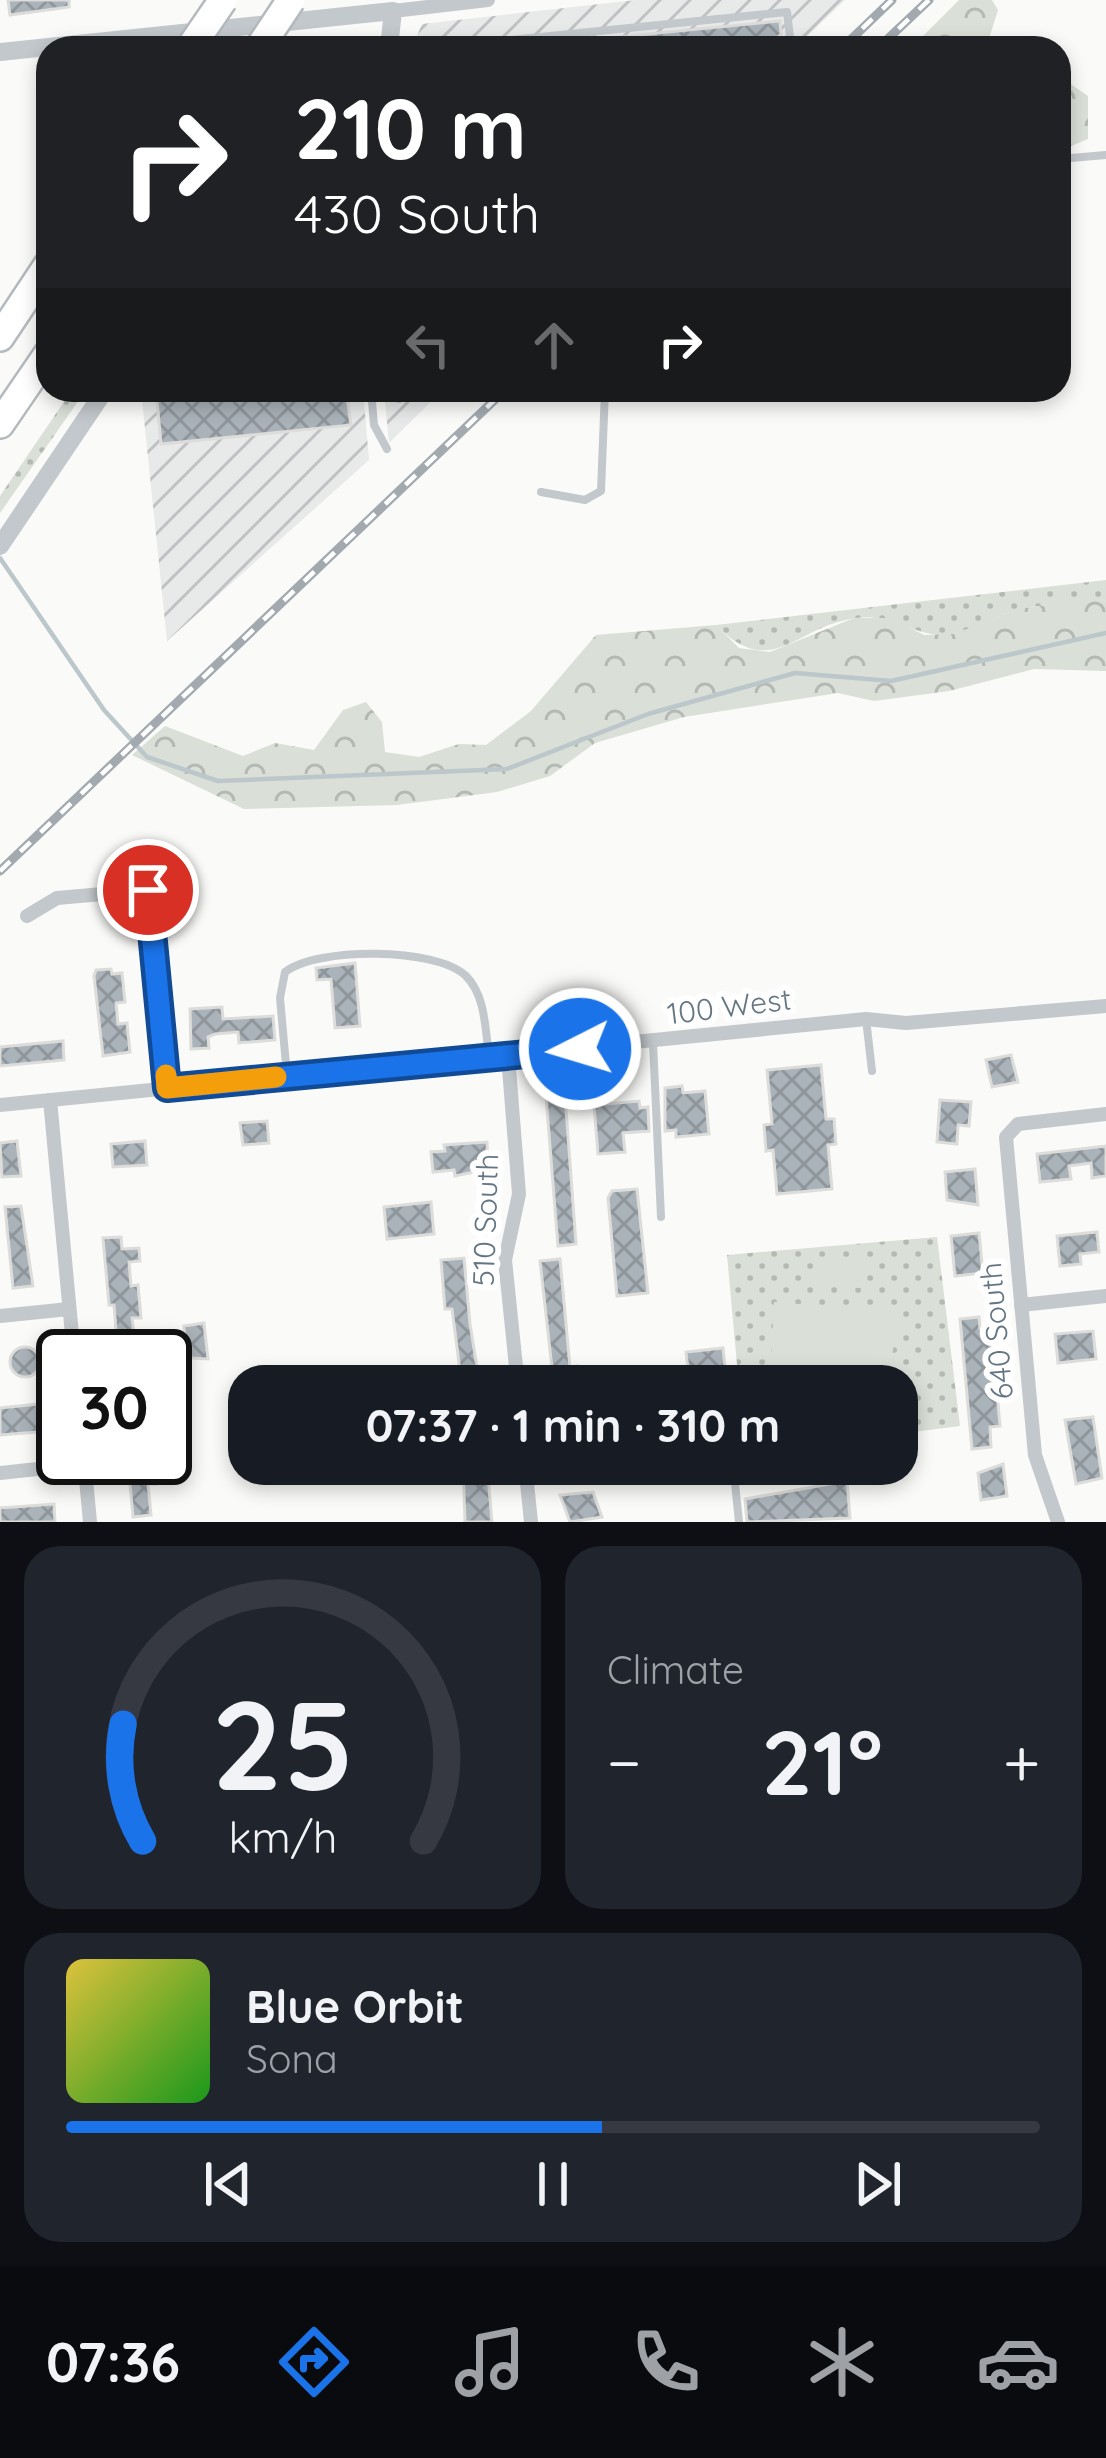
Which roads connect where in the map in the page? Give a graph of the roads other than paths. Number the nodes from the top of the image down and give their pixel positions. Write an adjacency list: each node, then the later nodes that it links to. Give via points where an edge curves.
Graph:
1 (223, 0): 6 (highway, bridge)
2 (291, 0): 7 (highway, bridge)
3 (488, 0): 4 (street)
4 (393, 10): 5 (street); 8 (street)
5 (150, 36)
6 (198, 36)
7 (267, 36)
8 (390, 36)
9 (553, 36): 10 (lane, via 787,13)
10 (790, 36)
11 (36, 48): 12 (street)
12 (0, 52)
13 (1106, 154): 14 (lane)
14 (1071, 158)
15 (36, 283): 16 (highway)
16 (0, 337)
17 (36, 372): 21 (highway)
18 (97, 402): 24 (street)
19 (372, 402): 22 (lane)
20 (605, 402): 23 (lane, via 602,491 585,500)
21 (0, 424)
22 (387, 449)
23 (541, 492)
24 (2, 543)
25 (27, 916): 33 (street, via 57,898 148,890)
26 (1106, 1006): 27 (street, 100 West, via 906,1023)
27 (866, 1019): 28 (street, 100 West); 31 (lane)
28 (652, 1042): 29 (street, 100 West); 37 (lane)
29 (508, 1056): 30 (street, 100 West); 43 (street, 510 South, via 519,1194 506,1260)
30 (489, 1058): 32 (street, 100 West); 32 (lane, via 478,992 465,976 426,959 354,954 309,959 285,972)
31 (872, 1071)
32 (287, 1076): 33 (street, 100 West)
33 (167, 1088): 34 (street, 100 West)
34 (50, 1100): 35 (street, 100 West); 40 (street)
35 (0, 1105)
36 (1106, 1114): 39 (street, 640 South, via 1018,1124 1008,1132)
37 (661, 1217)
38 (1106, 1296): 39 (street)
39 (1021, 1305): 52 (street, 640 South, via 1035,1455)
40 (69, 1309): 41 (street); 42 (street)
41 (0, 1316)
42 (71, 1329)
43 (516, 1365)
44 (36, 1468): 45 (street)
45 (0, 1473)
46 (86, 1485): 49 (street)
47 (527, 1485): 50 (street)
48 (735, 1485): 51 (lane)
49 (90, 1522)
50 (531, 1522)
51 (739, 1522)
52 (1058, 1522)

